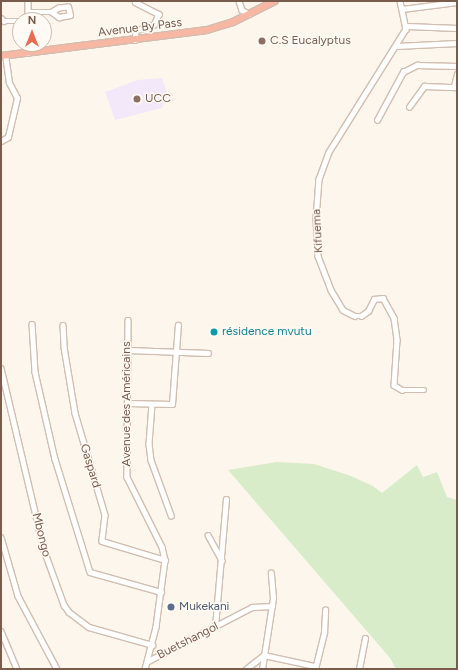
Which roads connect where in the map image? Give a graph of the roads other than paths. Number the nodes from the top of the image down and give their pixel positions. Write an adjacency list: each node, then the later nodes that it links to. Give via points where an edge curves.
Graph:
1 (28, 1): 8 (street)
2 (240, 1): 9 (street, via 242,10)
3 (400, 1): 7 (street)
4 (135, 2): 12 (street, via 159,14 154,25 136,31)
5 (273, 2): 9 (highway, Avenue By Pass)
6 (457, 2): 7 (street)
7 (402, 9): 10 (street)
8 (28, 12)
9 (248, 14): 12 (highway, Avenue By Pass, via 208,30)
10 (407, 26): 11 (street); 14 (street, Kifuema)
11 (457, 28)
12 (135, 40): 15 (highway, Avenue By Pass)
13 (457, 43): 14 (street)
14 (396, 46): 32 (street, Kifuema, via 329,152 319,179 316,219 318,256 330,290 343,310 361,316 368,311 374,299 383,298 387,303 394,318 397,340 394,385 406,391)
15 (52, 49)
16 (28, 52): 17 (highway, Avenue By Pass)
17 (3, 56): 23 (street, via 9,83 17,98 8,137)
18 (457, 66): 22 (street, via 417,65 403,72)
19 (457, 74): 20 (street)
20 (456, 86): 21 (street, via 424,86)
21 (409, 107)
22 (377, 120)
23 (1, 141)
24 (128, 320): 28 (street, Avenue des Américains)
25 (32, 324): 42 (street, via 35,372 55,459 90,572)
26 (63, 325): 39 (street, Gaspard, via 64,347 75,412 105,515 102,541)
27 (178, 325): 29 (street)
28 (128, 350): 29 (street); 33 (street, Avenue des Américains)
29 (177, 352): 30 (street); 34 (street, via 173,401 169,404)
30 (208, 353)
31 (1, 368): 48 (street, Mbongo, via 44,550 64,605 89,628)
32 (424, 390)
33 (128, 403): 34 (street); 39 (street, Avenue des Américains, via 127,477 162,547)
34 (152, 404): 36 (street, via 149,444 151,460)
35 (226, 499): 40 (street)
36 (171, 515)
37 (208, 534): 40 (street)
38 (1, 537): 53 (street, via 18,596)
39 (165, 560): 42 (street, Avenue des Américains)
40 (222, 560): 45 (street)
41 (271, 573): 43 (street)
42 (161, 592): 48 (street, Avenue des Américains)
43 (272, 606): 45 (street, Buetshangol, via 256,606); 49 (street)
44 (325, 610): 51 (street, via 324,632)
45 (217, 626): 50 (street, Buetshangol)
46 (1, 631): 52 (street)
47 (365, 639): 57 (street)
48 (152, 646): 50 (street, Avenue des Américains)
49 (264, 655): 51 (street); 55 (street); 56 (street)
50 (148, 661): 54 (street, Avenue des Américains)
51 (315, 667)
52 (17, 669)
53 (57, 669)
54 (145, 669)
55 (246, 669)
56 (262, 669)
57 (359, 669)

